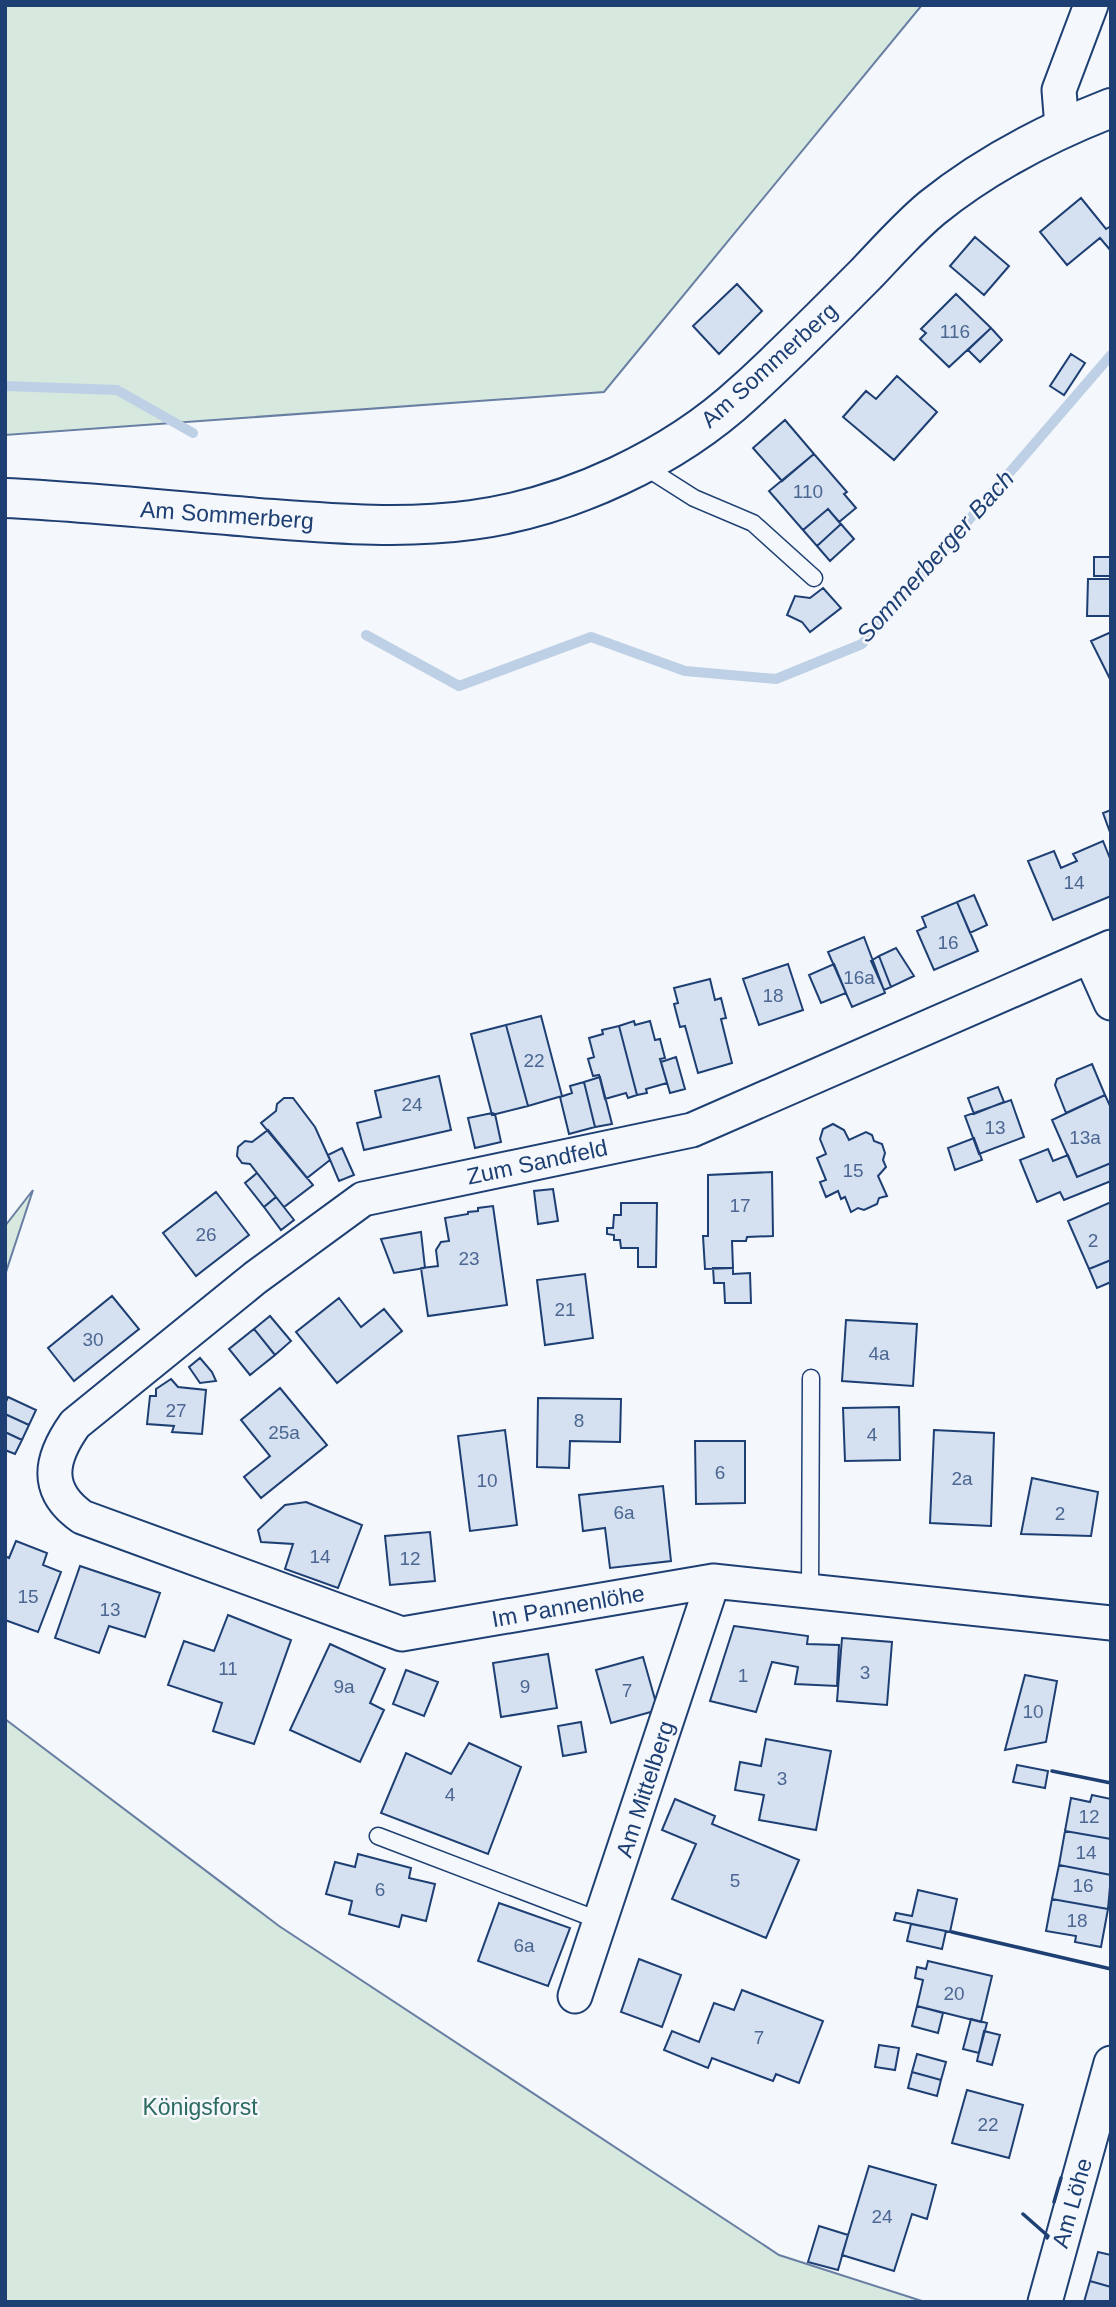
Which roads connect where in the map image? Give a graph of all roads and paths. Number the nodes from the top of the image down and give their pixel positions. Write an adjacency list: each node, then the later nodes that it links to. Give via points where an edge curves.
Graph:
1 (1091, 5): 3 (street, via 1059,90)
2 (1111, 108): 3 (street, Am Sommerberg)
3 (1062, 127): 4 (street, Am Sommerberg, via 990,167 931,209 742,396)
4 (642, 465): 5 (street, Am Sommerberg, via 531,507 473,520 420,524 342,524); 6 (lane, via 694,498 753,523)
5 (5, 498)
6 (814, 578)
7 (1101, 951): 8 (street); 10 (street, Zum Sandfeld, via 692,1130 363,1199 256,1278 75,1424 61,1444 54,1472)
8 (1111, 1003)
9 (811, 1378): 12 (lane)
10 (57, 1489): 11 (street, Im Pannenlöhe, via 68,1507 89,1520 402,1634)
11 (713, 1581): 12 (street, Im Pannenlöhe); 15 (street, Am Mittelberg)
12 (810, 1592): 13 (street, Im Pannenlöhe)
13 (1111, 1623)
14 (378, 1836): 15 (lane)
15 (601, 1921): 16 (street, Am Mittelberg)
16 (575, 1996)
17 (1111, 2063): 18 (street, Am Löhe)
18 (1045, 2302)

